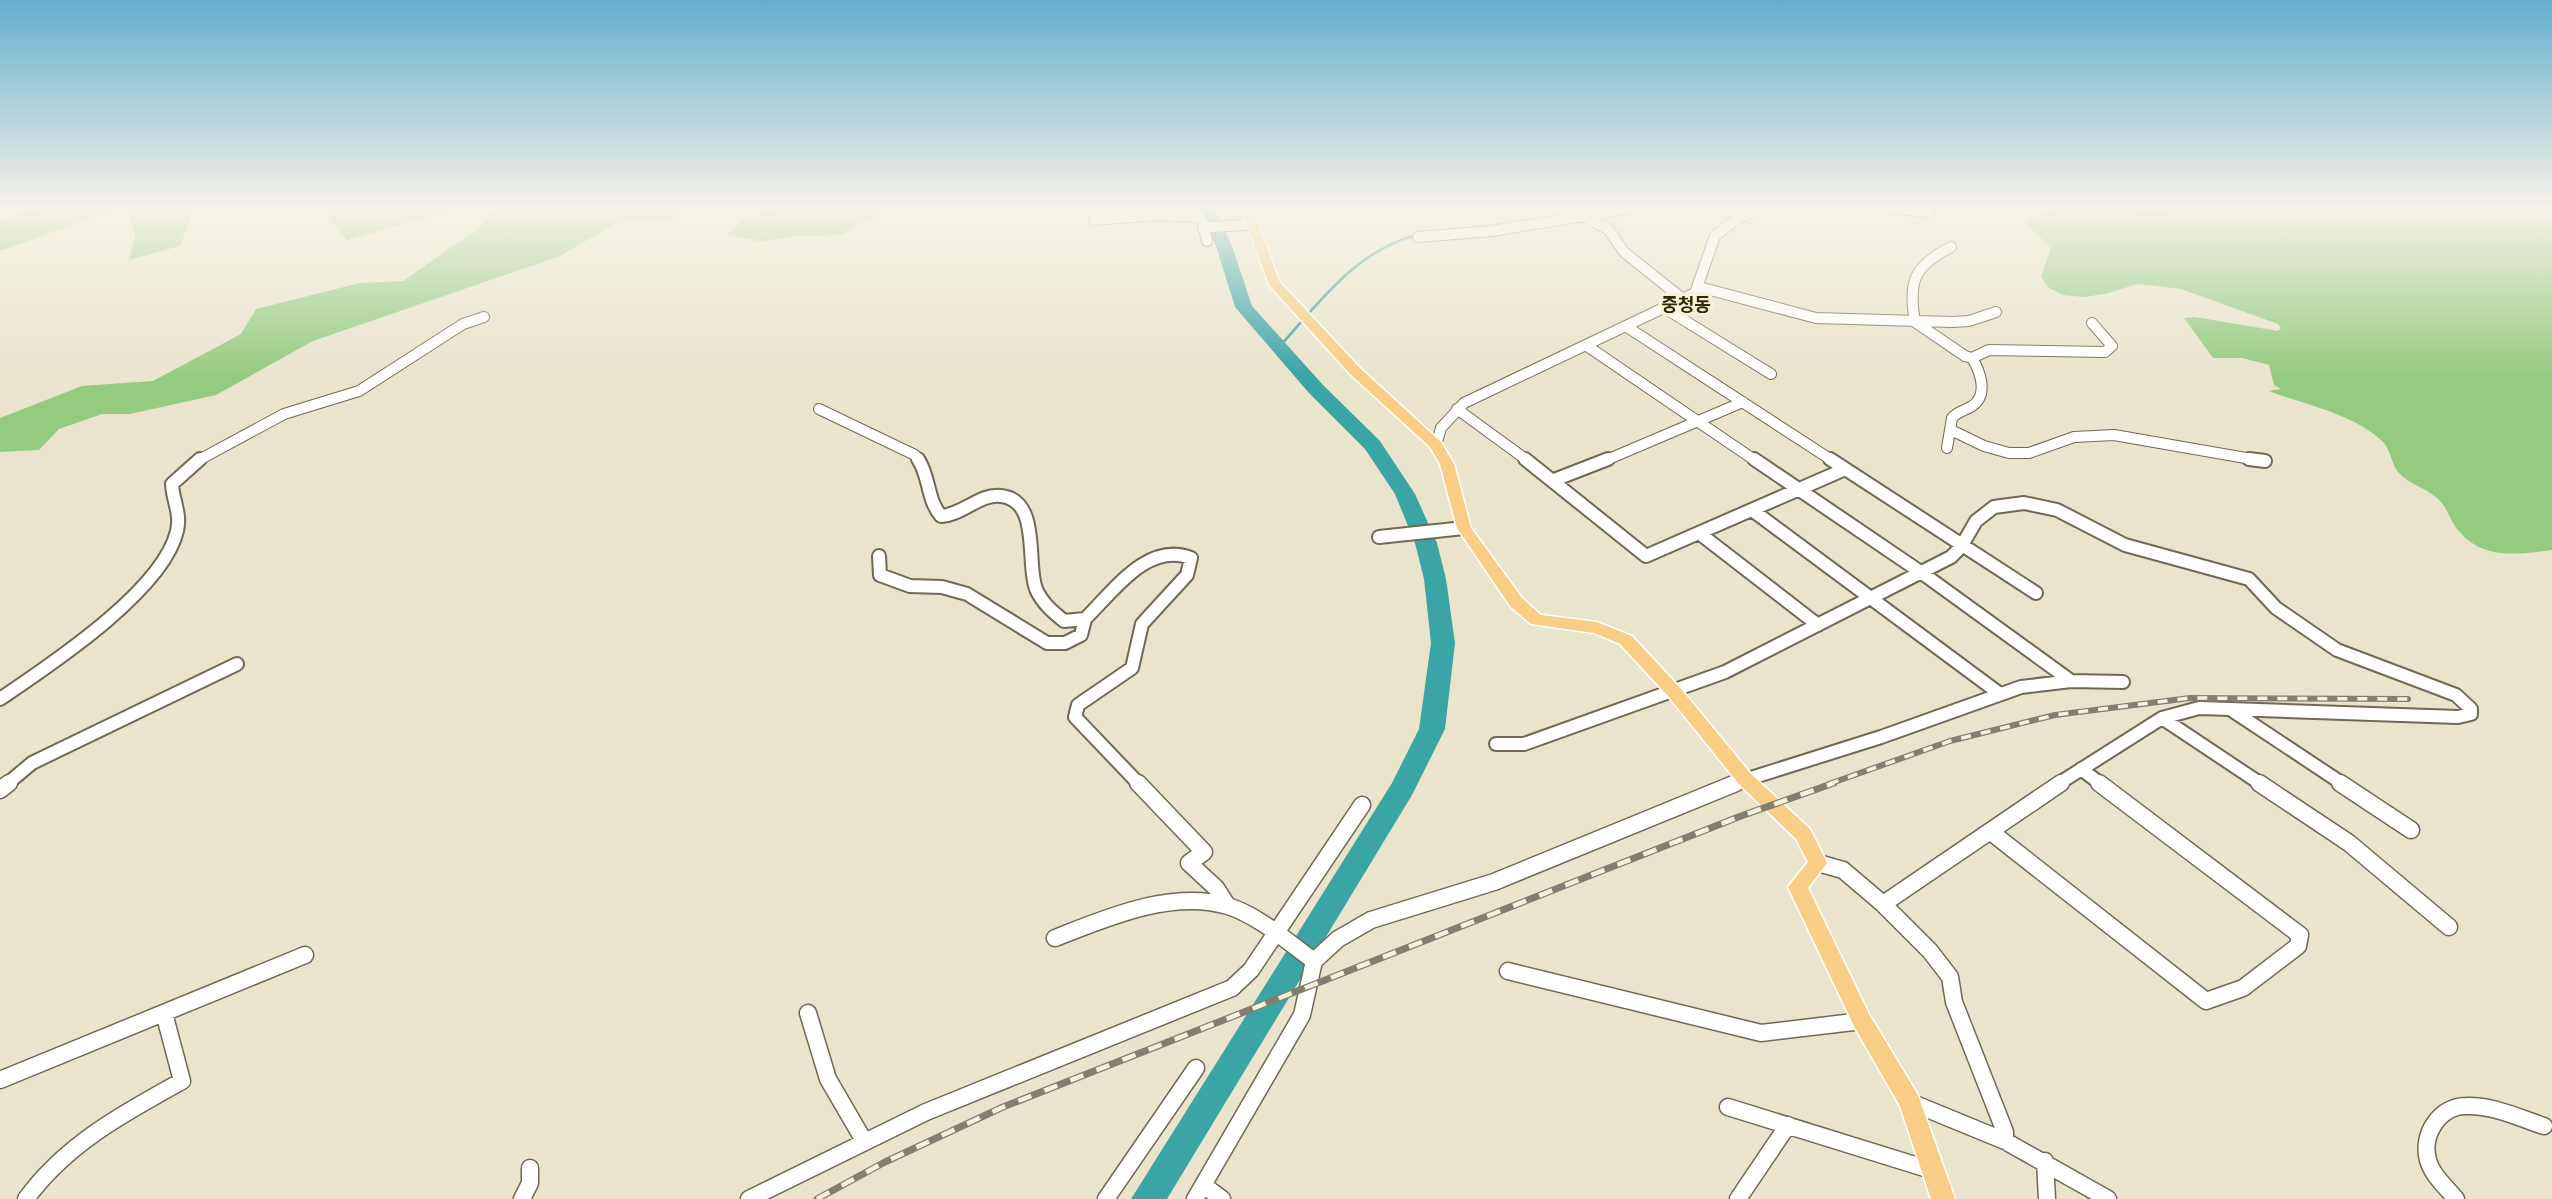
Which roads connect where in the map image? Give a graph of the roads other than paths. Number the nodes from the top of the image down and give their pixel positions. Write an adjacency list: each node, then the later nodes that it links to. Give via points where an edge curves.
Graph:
1 (1264, 263): 21 (main road, via 1267,273 1355,371)
2 (1638, 263): 6 (street)
3 (1704, 263): 5 (street)
4 (1924, 263): 10 (street, via 1915,272 1910,300)
5 (1699, 287): 6 (street); 10 (street, via 1816,318)
6 (1684, 300): 7 (street)
7 (1666, 309): 12 (street); 15 (street)
8 (1996, 313): 10 (street, via 1969,321)
9 (484, 317): 43 (street, via 463,324 359,391 284,414 193,463 172,484 179,506 173,545 146,583 66,653)
10 (1915, 322): 14 (street)
11 (2092, 323): 14 (street, via 2112,346 2105,352 1989,350)
12 (1627, 327): 13 (street); 16 (street)
13 (1587, 346): 18 (street); 19 (street)
14 (1972, 358): 20 (street, via 1981,377 1978,399 1953,416)
15 (1771, 374)
16 (1743, 402): 19 (street); 24 (street)
17 (820, 409): 36 (street, via 915,455 926,471 934,508 941,516 956,516 984,498 1012,499 1032,530 1029,564 1035,589 1064,621)
18 (1457, 409): 21 (street, via 1441,428); 25 (street)
19 (1700, 421): 25 (street); 26 (street)
20 (1953, 431): 22 (street); 23 (street, via 1986,447 2018,454 2065,439 2122,435)
21 (1436, 445): 28 (main road, via 1447,464)
22 (1947, 448)
23 (2265, 461)
24 (1843, 470): 26 (street); 31 (street)
25 (1553, 480): 29 (street, via 1646,556)
26 (1799, 489): 27 (street); 33 (street)
27 (1752, 510): 29 (street); 35 (street)
28 (1464, 528): 30 (street); 41 (main road, via 1524,611 1537,620 1615,634 1634,647)
29 (1699, 533): 37 (street)
30 (1379, 537)
31 (1961, 547): 33 (street); 34 (street); 44 (street, via 1976,521 1994,507 2024,503 2057,510 2125,545 2249,579 2276,608 2337,650 2456,695 2471,709 2470,714 2458,718)
32 (880, 556): 36 (street, via 880,575 910,586 943,587 967,594 1047,643 1065,643 1081,635)
33 (1922, 573): 35 (street); 39 (street)
34 (2036, 593)
35 (1870, 598): 37 (street); 42 (street)
36 (1084, 619): 55 (street, via 1145,563 1167,554 1191,558 1183,580 1141,625 1132,668 1078,705 1075,717 1204,852 1189,863)
37 (1818, 625): 41 (street)
38 (237, 664): 49 (street, via 32,763)
39 (2071, 681): 40 (street); 42 (street)
40 (2123, 682)
41 (1675, 693): 46 (street, via 1524,744); 48 (main road)
42 (2000, 694): 48 (street)
43 (0, 699)
44 (2230, 709): 45 (street, via 2199,708); 52 (street)
45 (2162, 718): 47 (street); 56 (street, via 2349,843)
46 (1496, 744)
47 (2081, 769): 51 (street); 51 (street, via 2300,934 2298,946 2243,988 2206,1001)
48 (1745, 779): 53 (main road, via 1805,837); 60 (street, via 1494,882 1371,920)
49 (0, 790)
50 (1362, 805): 57 (street)
51 (1991, 831): 54 (street)
52 (2411, 831)
53 (1818, 863): 54 (street, via 1843,870); 64 (main road, via 1798,887)
54 (1883, 904): 72 (street, via 1950,977 1954,1002)
55 (1227, 905): 57 (street); 58 (street, via 1142,908)
56 (2449, 927)
57 (1277, 937): 60 (street); 71 (street, via 1231,988)
58 (1055, 938)
59 (305, 955): 62 (street)
60 (1310, 958): 76 (street, via 1302,1015)
61 (1508, 971): 64 (street, via 1761,1033)
62 (164, 1013): 66 (street); 77 (street, via 181,1081 81,1143)
63 (808, 1013): 71 (street, via 822,1074)
64 (1862, 1021): 67 (main road)
65 (1196, 1068): 80 (street)
66 (0, 1080)
67 (1910, 1102): 72 (street); 75 (main road)
68 (1728, 1107): 69 (street)
69 (1788, 1125): 75 (street); 82 (street)
70 (2544, 1126): 86 (street, via 2473,1107 2453,1107 2437,1118 2429,1135 2427,1158)
71 (863, 1139): 79 (street)
72 (2005, 1142): 73 (street)
73 (2045, 1161): 84 (street); 85 (street)
74 (530, 1168): 78 (street, via 530,1183)
75 (1931, 1170): 83 (main road)
76 (1199, 1192): 81 (street)
77 (26, 1199)
78 (522, 1199)
79 (749, 1199)
80 (1106, 1199)
81 (1222, 1199)
82 (1738, 1199)
83 (1943, 1199)
84 (2047, 1199)
85 (2108, 1199)
86 (2456, 1199)

